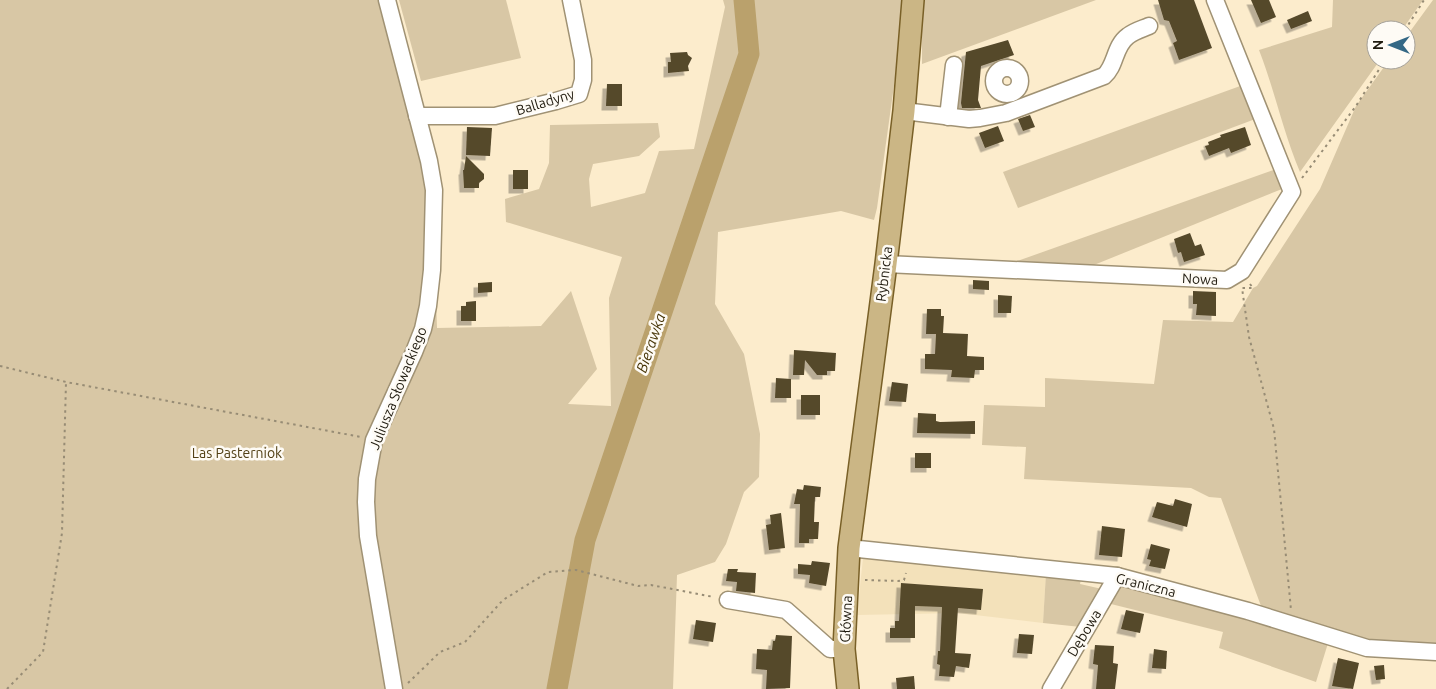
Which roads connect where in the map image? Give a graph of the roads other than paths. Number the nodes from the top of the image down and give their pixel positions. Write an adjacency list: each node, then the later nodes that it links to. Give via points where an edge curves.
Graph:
1 (387, 0): 8 (street, Juliusza Słowackiego)
2 (571, 0): 8 (street, Balladyny, via 583,60 579,94 496,116)
3 (914, 0): 7 (main road, Rybnicka)
4 (1215, 0): 10 (street, Nowa, via 1292,192 1242,271 1227,280)
5 (1149, 26): 9 (street, via 1127,37 1104,76 1014,101 980,118)
6 (954, 65): 9 (street)
7 (904, 111): 9 (street); 10 (main road, Rybnicka)
8 (417, 116): 16 (street, Juliusza Słowackiego, via 434,190 428,306 414,352 374,440 366,479 368,536)
9 (948, 117)
10 (886, 264): 11 (main road, Rybnicka)
11 (849, 548): 12 (street, Graniczna); 14 (main road, Główna)
12 (1117, 576): 15 (street, Graniczna, via 1248,611 1367,648); 18 (street, Dębowa)
13 (728, 600): 14 (street, via 786,610 830,649)
14 (844, 649): 17 (main road, Główna)
15 (1436, 652)
16 (401, 686)
17 (848, 689)
18 (1051, 689)

